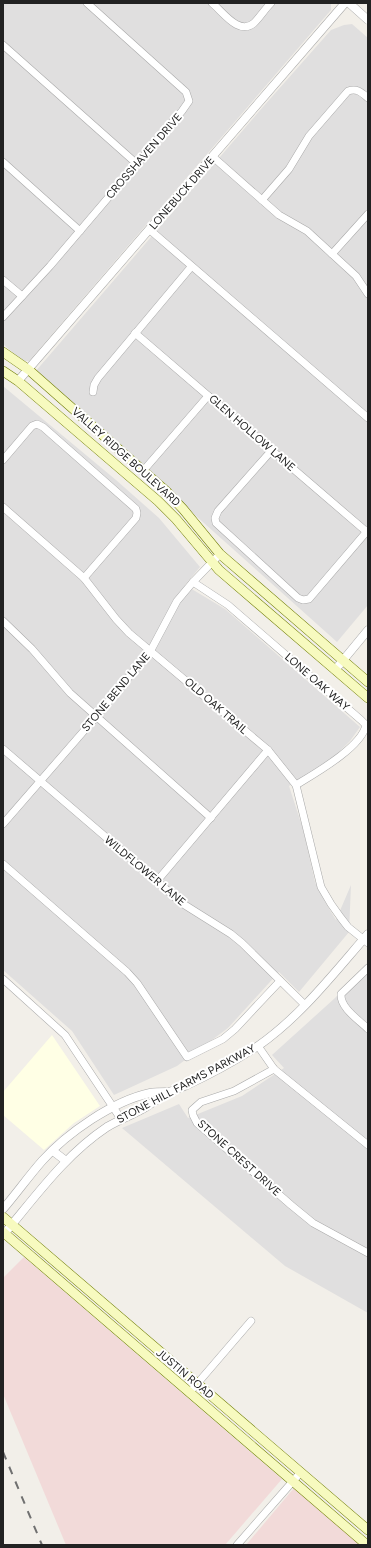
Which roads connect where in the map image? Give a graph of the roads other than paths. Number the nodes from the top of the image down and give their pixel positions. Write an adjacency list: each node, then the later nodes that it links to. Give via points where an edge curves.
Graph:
1 (87, 3): 11 (street, CROSSHAVEN DRIVE, via 188,96 187,106)
2 (212, 3): 3 (street, via 235,24 244,27 253,24)
3 (271, 3)
4 (344, 3): 9 (street, LONEBUCK DRIVE)
5 (349, 3): 6 (street)
6 (368, 20)
7 (3, 45): 11 (street)
8 (368, 98): 12 (street, via 359,90 348,91 309,136 289,169)
9 (213, 157): 12 (street); 14 (street, LONEBUCK DRIVE)
10 (3, 162): 15 (street)
11 (137, 164): 15 (street, CROSSHAVEN DRIVE)
12 (262, 200): 16 (street, via 279,215 307,231)
13 (368, 214): 16 (street)
14 (150, 230): 17 (street); 24 (street, LONEBUCK DRIVE)
15 (80, 231): 20 (street, CROSSHAVEN DRIVE)
16 (332, 254): 19 (street, via 356,276)
17 (191, 267): 22 (street); 29 (street)
18 (3, 280): 20 (street)
19 (368, 294)
20 (22, 296): 21 (street, CROSSHAVEN DRIVE)
21 (3, 317)
22 (135, 333): 27 (street, via 98,378); 28 (street, GLEN HOLLOW LANE)
23 (3, 352): 24 (main road, VALLEY RIDGE BOULEVARD)
24 (28, 370): 26 (street, LONEBUCK DRIVE); 32 (main road, VALLEY RIDGE BOULEVARD)
25 (3, 371): 26 (main road, VALLEY RIDGE BOULEVARD)
26 (18, 382): 36 (main road, VALLEY RIDGE BOULEVARD, via 158,501)
27 (93, 392)
28 (208, 396): 30 (street, GLEN HOLLOW LANE); 32 (street)
29 (368, 418)
30 (272, 450): 34 (street, GLEN HOLLOW LANE); 34 (street, via 218,511 215,518 216,523 298,598 309,598)
31 (3, 460): 37 (street, via 32,426 37,424 136,509 136,518)
32 (143, 471): 35 (main road, VALLEY RIDGE BOULEVARD, via 183,509)
33 (3, 507): 37 (street, OLD OAK TRAIL)
34 (367, 531)
35 (220, 554): 36 (street, STONE BEND LANE); 42 (main road, VALLEY RIDGE BOULEVARD)
36 (211, 562): 38 (street, STONE BEND LANE); 43 (main road, VALLEY RIDGE BOULEVARD)
37 (84, 578): 41 (street, OLD OAK TRAIL, via 116,619)
38 (193, 582): 41 (street, STONE BEND LANE, via 172,608); 50 (street, LONE OAK WAY, via 228,605 366,725 361,736 337,760)
39 (3, 621): 46 (street)
40 (368, 630): 42 (street)
41 (151, 650): 46 (street, STONE BEND LANE); 48 (street, OLD OAK TRAIL)
42 (343, 660): 43 (street); 44 (main road, VALLEY RIDGE BOULEVARD)
43 (335, 670): 45 (main road, VALLEY RIDGE BOULEVARD)
44 (368, 682)
45 (368, 698)
46 (96, 717): 49 (street, STONE BEND LANE); 51 (street)
47 (3, 749): 49 (street, WILDFLOWER LANE)
48 (268, 750): 50 (street, OLD OAK TRAIL); 51 (street)
49 (40, 782): 52 (street, STONE BEND LANE); 54 (street, WILDFLOWER LANE)
50 (296, 785): 55 (street, OLD OAK TRAIL, via 321,887 348,927)
51 (211, 818): 54 (street)
52 (3, 824)
53 (3, 864): 58 (street, via 127,972 187,1057 222,1039 235,1029)
54 (157, 881): 58 (street, WILDFLOWER LANE, via 180,902 231,934)
55 (366, 939): 59 (street, STONE HILL FARMS PARKWAY)
56 (368, 968): 60 (street, via 341,994 343,1005)
57 (3, 979): 64 (street, via 65,1035)
58 (280, 981): 59 (street, WILDFLOWER LANE)
59 (305, 1005): 61 (street, STONE HILL FARMS PARKWAY)
60 (368, 1029)
61 (258, 1046): 62 (street); 63 (street, STONE HILL FARMS PARKWAY, via 186,1086)
62 (274, 1069): 66 (street); 73 (street, STONE CREST DRIVE, via 234,1091 201,1102 192,1110 193,1115 198,1123 290,1205 313,1223)
63 (169, 1092): 64 (street, via 152,1093); 65 (street, STONE HILL FARMS PARKWAY)
64 (113, 1106): 65 (street); 67 (street)
65 (121, 1119): 68 (street, STONE HILL FARMS PARKWAY)
66 (368, 1145)
67 (53, 1151): 68 (street); 69 (street)
68 (66, 1161): 71 (street, STONE HILL FARMS PARKWAY)
69 (3, 1209)
70 (3, 1217): 71 (main road, JUSTIN ROAD)
71 (12, 1225): 72 (street, STONE HILL FARMS PARKWAY); 74 (main road, JUSTIN ROAD)
72 (4, 1233): 75 (main road, JUSTIN ROAD)
73 (368, 1253)
74 (108, 1308): 75 (main road); 77 (main road, JUSTIN ROAD)
75 (102, 1316): 78 (main road, JUSTIN ROAD)
76 (251, 1321): 77 (street)
77 (197, 1384): 78 (street); 79 (main road, JUSTIN ROAD)
78 (190, 1392): 80 (main road, JUSTIN ROAD)
79 (301, 1472): 80 (street); 81 (main road, JUSTIN ROAD)
80 (293, 1481): 82 (street); 83 (main road, JUSTIN ROAD)
81 (368, 1530)
82 (237, 1545)
83 (368, 1545)

